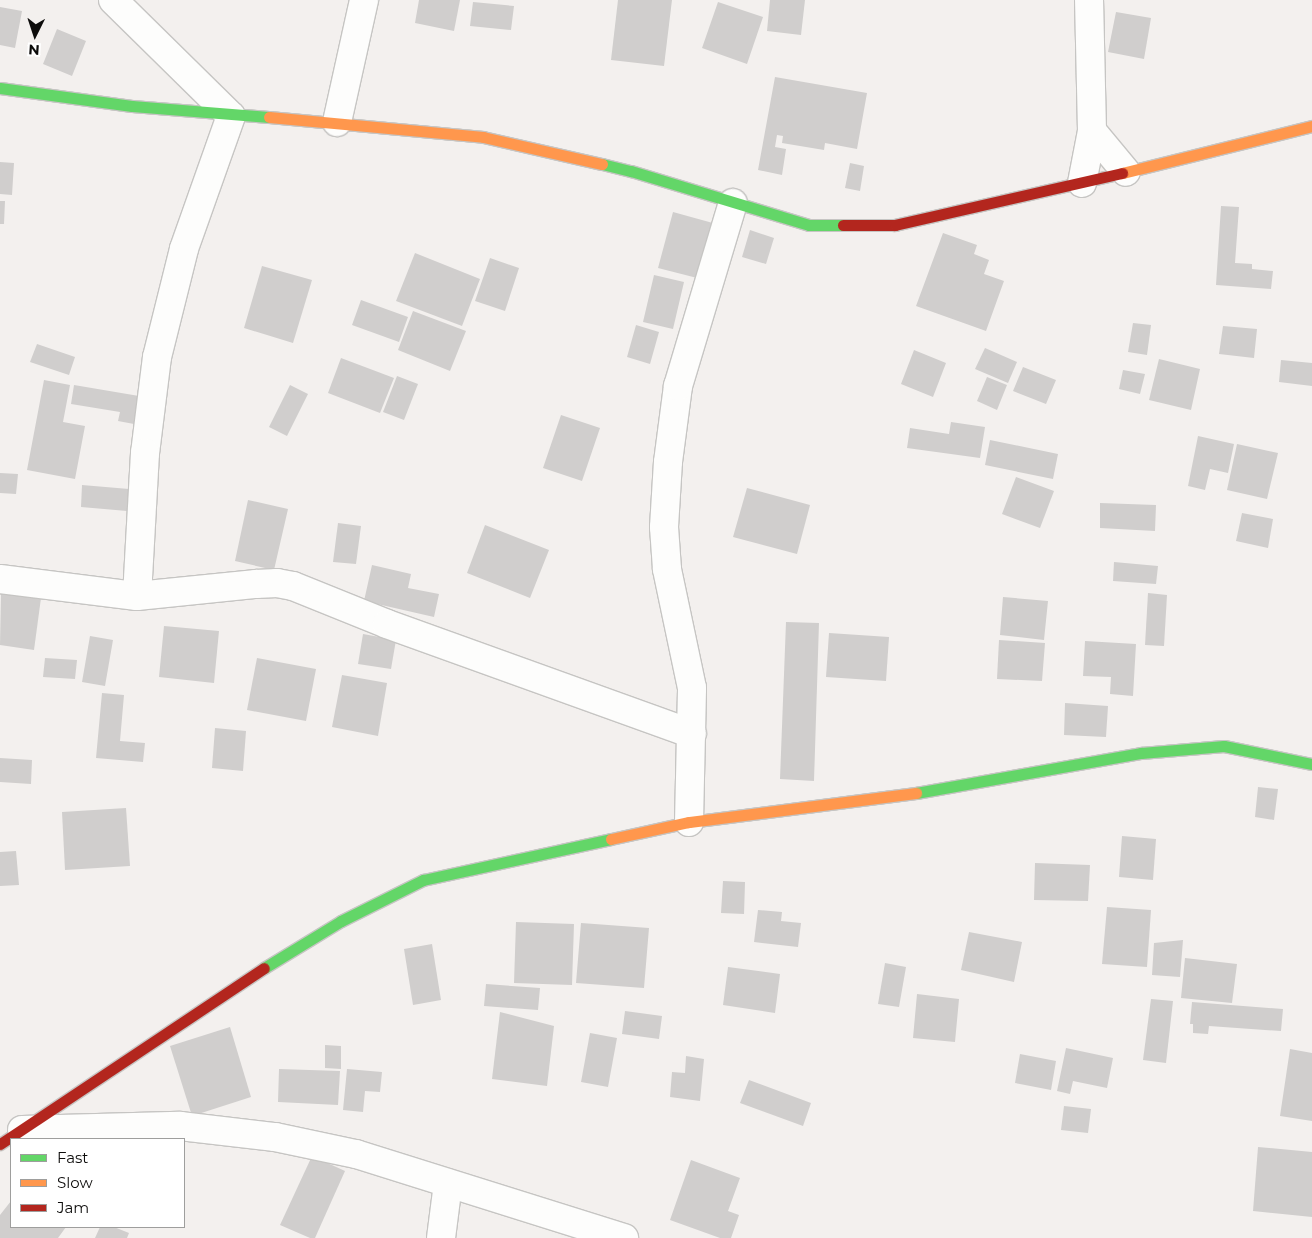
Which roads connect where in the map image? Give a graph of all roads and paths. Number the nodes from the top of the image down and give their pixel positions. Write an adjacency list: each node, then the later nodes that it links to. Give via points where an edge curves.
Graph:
1 (113, 0): 5 (street)
2 (364, 0): 6 (street)
3 (1089, 0): 8 (street)
4 (0, 88): 5 (street)
5 (231, 116): 6 (street); 13 (street, via 184,249 157,357 145,453)
6 (336, 122): 11 (street, via 483,137 630,171)
7 (1312, 126): 9 (street)
8 (1092, 131): 9 (street); 10 (street)
9 (1126, 172): 10 (street)
10 (1082, 182): 11 (street, via 895,225 809,225)
11 (734, 203): 14 (street, via 678,386 668,462 664,527 667,569 692,688)
12 (0, 578): 13 (street)
13 (137, 596): 14 (street, via 256,584 293,586 387,624)
14 (692, 734): 16 (street)
15 (1312, 764): 16 (street, via 1224,746 1150,752 929,792)
16 (689, 822): 17 (street, via 423,880 341,921 283,956)
17 (11, 1137): 18 (street, via 180,1126 275,1137 356,1154)
18 (448, 1183): 19 (street); 20 (street)
19 (441, 1238)
20 (624, 1238)

